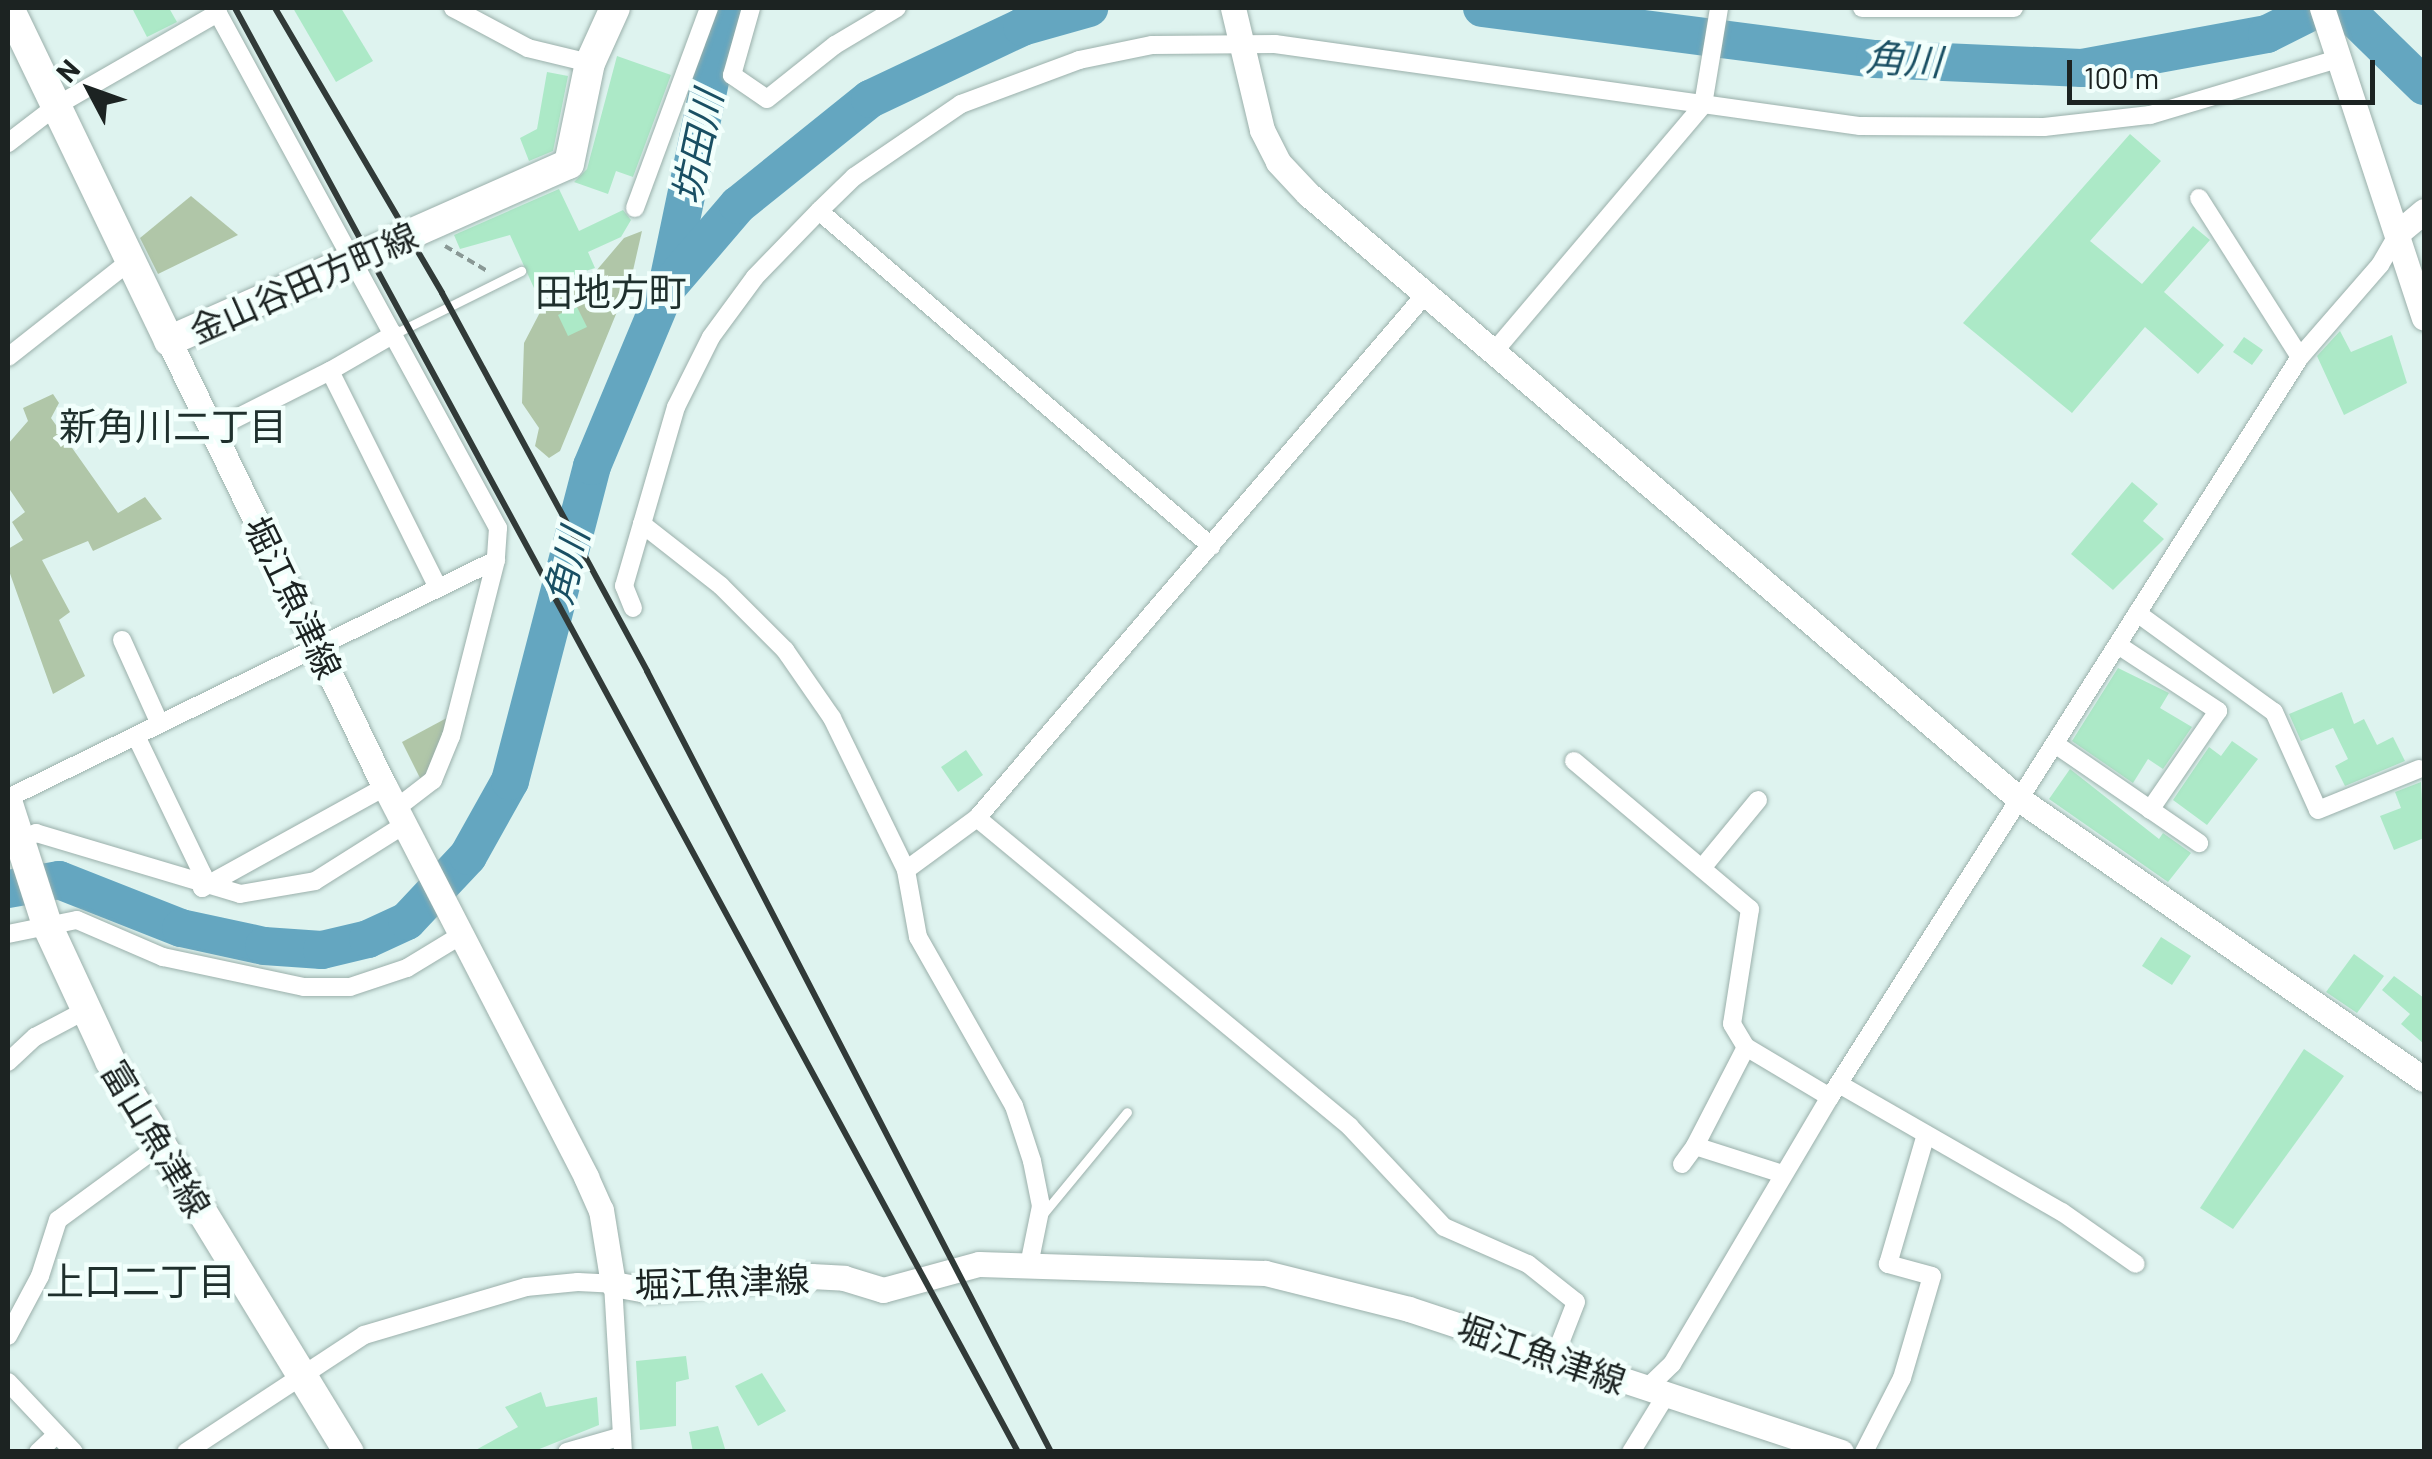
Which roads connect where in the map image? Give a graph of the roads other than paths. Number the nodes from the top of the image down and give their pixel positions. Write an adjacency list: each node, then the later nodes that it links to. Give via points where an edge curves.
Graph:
1 (9, 8): 17 (main road, 金山谷田方町線)
2 (453, 8): 15 (street, via 528,48)
3 (616, 8): 15 (main road, 金山谷田方町線)
4 (709, 8): 20 (street)
5 (751, 8): 6 (street, via 732,75 767,99 835,45)
6 (897, 8)
7 (1234, 8): 13 (main road)
8 (1719, 8): 16 (street)
9 (1862, 8): 10 (street)
10 (2014, 8)
11 (2322, 8): 14 (main road)
12 (216, 10): 17 (street); 24 (street)
13 (1239, 40): 16 (street); 21 (street, via 1152,46 1029,76 913,133); 27 (main road, via 1249,94 1278,162)
14 (2336, 52): 16 (street, via 2150,115 2044,127 1860,126); 23 (main road)
15 (590, 63): 24 (main road, 金山谷田方町線, via 569,164)
16 (1706, 99): 31 (street)
17 (56, 106): 18 (street); 25 (main road, 金山谷田方町線)
18 (8, 144)
19 (2198, 198): 33 (street)
20 (634, 208)
21 (819, 211): 36 (street, via 755,276 711,338 676,407); 37 (street)
22 (2424, 211): 23 (main road)
23 (2400, 231): 28 (main road); 33 (street, via 2380,266)
24 (354, 259): 29 (street); 30 (main road, 金山谷田方町線)
25 (130, 260): 30 (main road, 金山谷田方町線); 32 (street)
26 (522, 271): 29 (lane)
27 (1424, 296): 31 (main road); 37 (street)
28 (2424, 318)
29 (394, 334): 34 (street); 38 (street, via 498,528)
30 (169, 341): 35 (main road, 堀江魚津線)
31 (1492, 354): 50 (main road)
32 (8, 357)
33 (2300, 358): 41 (street)
34 (330, 370): 35 (street); 39 (street)
35 (213, 430): 44 (main road, 堀江魚津線)
36 (642, 524): 40 (street, via 624,586); 59 (street, via 721,586 785,650 832,718)
37 (1211, 546): 55 (street)
38 (496, 560): 39 (street); 54 (street, via 439,765)
39 (438, 588): 44 (street)
40 (633, 608)
41 (2136, 613): 43 (street); 49 (street, via 2274,712 2318,810)
42 (122, 640): 45 (street)
43 (2118, 645): 47 (street); 53 (street, via 2218,711)
44 (320, 646): 45 (street); 54 (main road, 堀江魚津線)
45 (160, 724): 46 (street)
46 (136, 736): 52 (street); 60 (street, via 203,874)
47 (2055, 744): 50 (street); 53 (street)
48 (1574, 760): 58 (street)
49 (2419, 769)
50 (2019, 799): 67 (main road); 68 (street)
51 (1758, 800): 58 (street)
52 (8, 801): 57 (main road, 富山魚津線)
53 (2150, 810): 56 (street)
54 (401, 812): 60 (street); 60 (street, via 315,881 240,894); 62 (main road, 堀江魚津線)
55 (977, 818): 59 (street); 80 (street, via 1350,1127 1444,1227 1528,1264 1576,1302)
56 (2199, 843)
57 (15, 844): 60 (street, via 36,832); 61 (main road, 富山魚津線)
58 (1702, 868): 65 (street, via 1750,909 1732,1024)
59 (906, 870): 75 (street, via 918,936 1014,1106 1032,1161)
60 (202, 888)
61 (45, 920): 62 (street, via 77,920 163,957 304,987 350,987 407,968); 63 (street); 64 (main road, 富山魚津線)
62 (458, 922): 78 (main road, 堀江魚津線, via 594,1193)
63 (8, 934)
64 (86, 1010): 66 (street); 71 (main road, 富山魚津線)
65 (1746, 1048): 68 (street); 72 (street)
66 (8, 1062)
67 (2424, 1079)
68 (1834, 1090): 70 (street); 74 (street)
69 (1127, 1112): 75 (lane)
70 (1926, 1134): 76 (street, via 2062,1212); 93 (street, via 1888,1264 1932,1276 1902,1378)
71 (159, 1146): 79 (street, via 58,1220 40,1276); 81 (main road, 富山魚津線)
72 (1695, 1146): 73 (street); 74 (street)
73 (1682, 1164)
74 (1783, 1174): 83 (street)
75 (1038, 1220): 77 (street)
76 (2136, 1264)
77 (1030, 1266): 78 (main road, 堀江魚津線, via 958,1265 911,1286 883,1290 810,1276 646,1290); 80 (main road, 堀江魚津線, via 1265,1273 1409,1308)
78 (613, 1284): 81 (street, via 526,1287 438,1312 364,1335); 85 (street)
79 (8, 1336)
80 (1555, 1356): 83 (main road, 堀江魚津線)
81 (301, 1374): 88 (street); 89 (main road, 富山魚津線)
82 (8, 1382): 84 (street)
83 (1656, 1391): 91 (street); 92 (main road, 堀江魚津線)
84 (57, 1434): 86 (street); 87 (street)
85 (622, 1444): 90 (street)
86 (38, 1452)
87 (74, 1452)
88 (186, 1452)
89 (349, 1452)
90 (567, 1452)
91 (1631, 1452)
92 (1841, 1452)
93 (1864, 1452)

